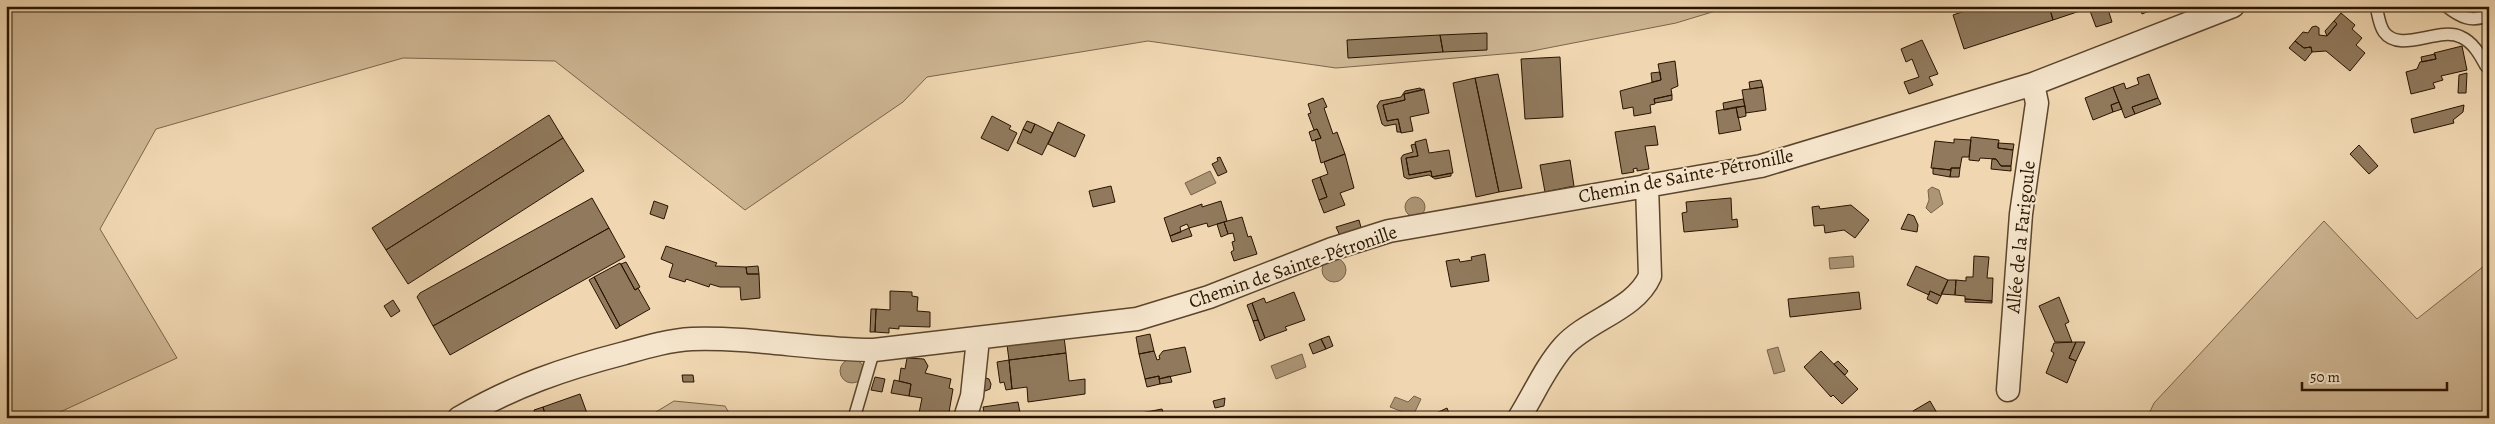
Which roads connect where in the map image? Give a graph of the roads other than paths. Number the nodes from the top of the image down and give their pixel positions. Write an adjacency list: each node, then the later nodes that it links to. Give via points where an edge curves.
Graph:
1 (2234, 6): 6 (street, Chemin de Sainte-Pétronille)
2 (2376, 6): 5 (lane, via 2383,31 2390,39 2403,41 2448,34 2462,37 2477,50)
3 (2446, 6): 4 (lane, via 2461,17 2478,20)
4 (2489, 15)
5 (2486, 66)
6 (2033, 84): 7 (street, Chemin de Sainte-Pétronille, via 1761,166); 10 (street, Allée de la Farigoule, via 2037,103 2021,214)
7 (1648, 185): 8 (street, Chemin de Sainte-Pétronille, via 1388,231 1209,297 1137,319); 14 (street, via 1650,276 1646,286 1581,330 1564,346)
8 (978, 339): 9 (street, Chemin de Sainte-Pétronille); 13 (street, via 972,396)
9 (874, 350): 11 (street, Chemin de Sainte-Pétronille, via 691,339 641,348 567,368 500,394); 12 (lane)
10 (2008, 390)
11 (458, 418)
12 (854, 418)
13 (965, 418)
14 (1520, 418)

